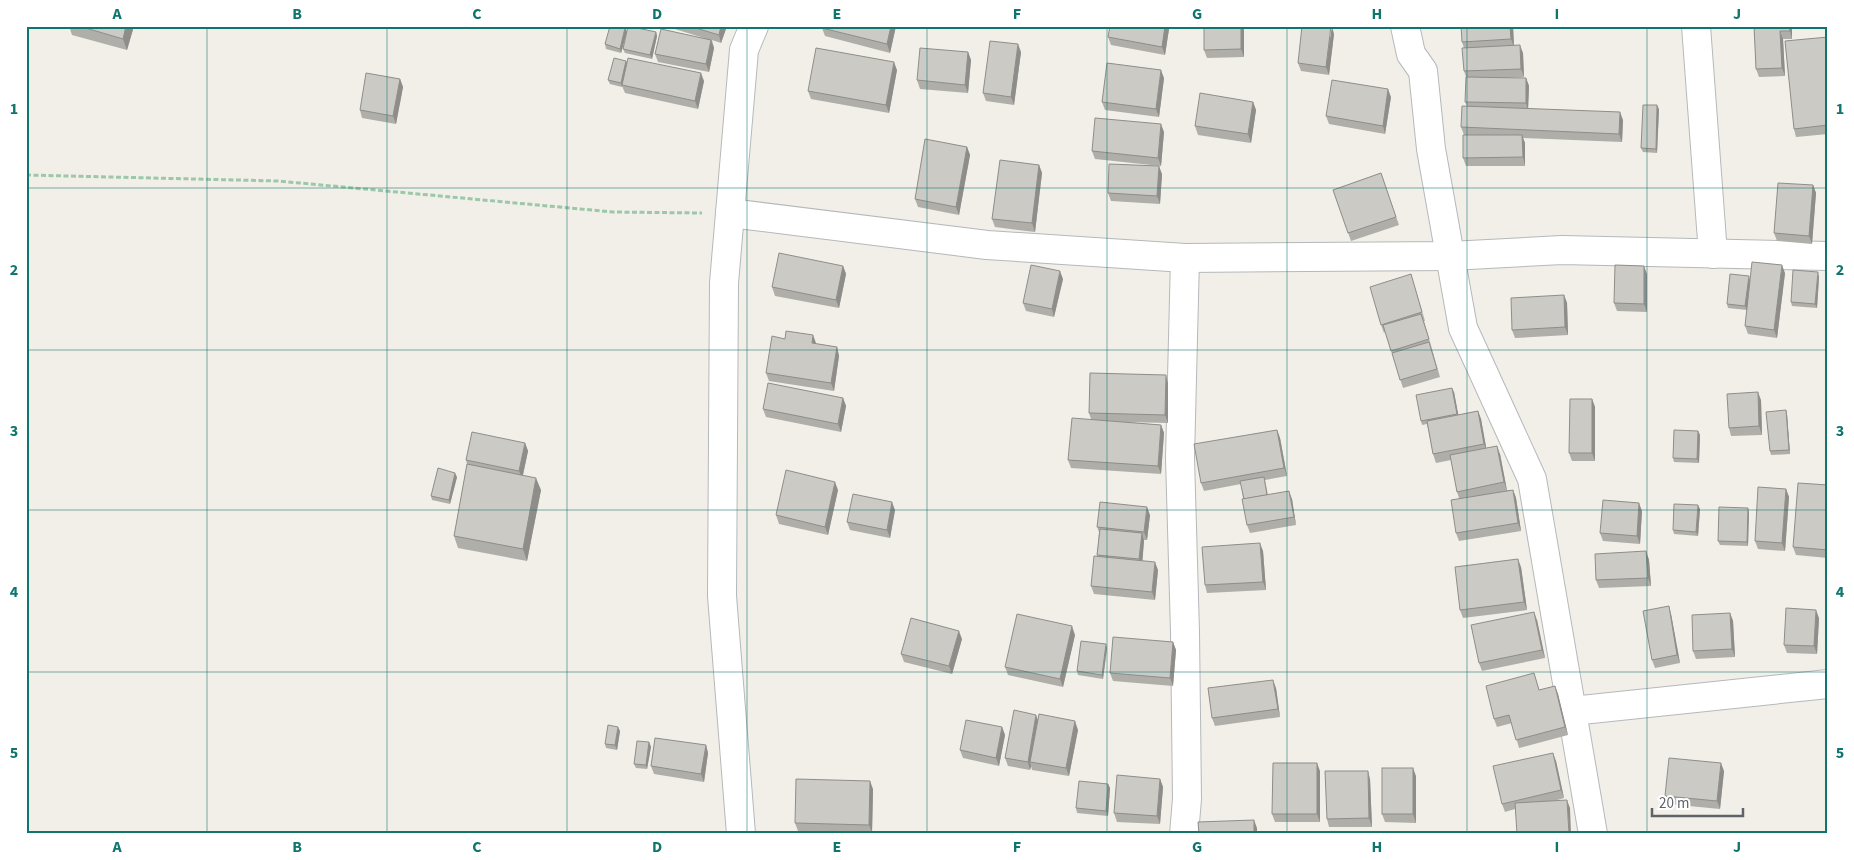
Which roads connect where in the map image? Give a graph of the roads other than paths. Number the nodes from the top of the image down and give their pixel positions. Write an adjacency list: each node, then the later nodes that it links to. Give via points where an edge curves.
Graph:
1 (754, 26): 4 (street, via 744,50)
2 (1405, 26): 6 (street, via 1411,54 1423,71 1431,149)
3 (1696, 26): 5 (street)
4 (730, 214): 8 (street, via 987,245); 11 (street, via 724,283 722,596)
5 (1713, 254): 6 (street, via 1562,250); 7 (street)
6 (1450, 256): 8 (street); 10 (street, via 1462,328 1532,479)
7 (1828, 256)
8 (1185, 258): 12 (street, via 1180,458 1186,642 1187,799)
9 (1828, 684): 10 (street)
10 (1572, 711): 13 (street)
11 (742, 834)
12 (1184, 834)
13 (1593, 834)

